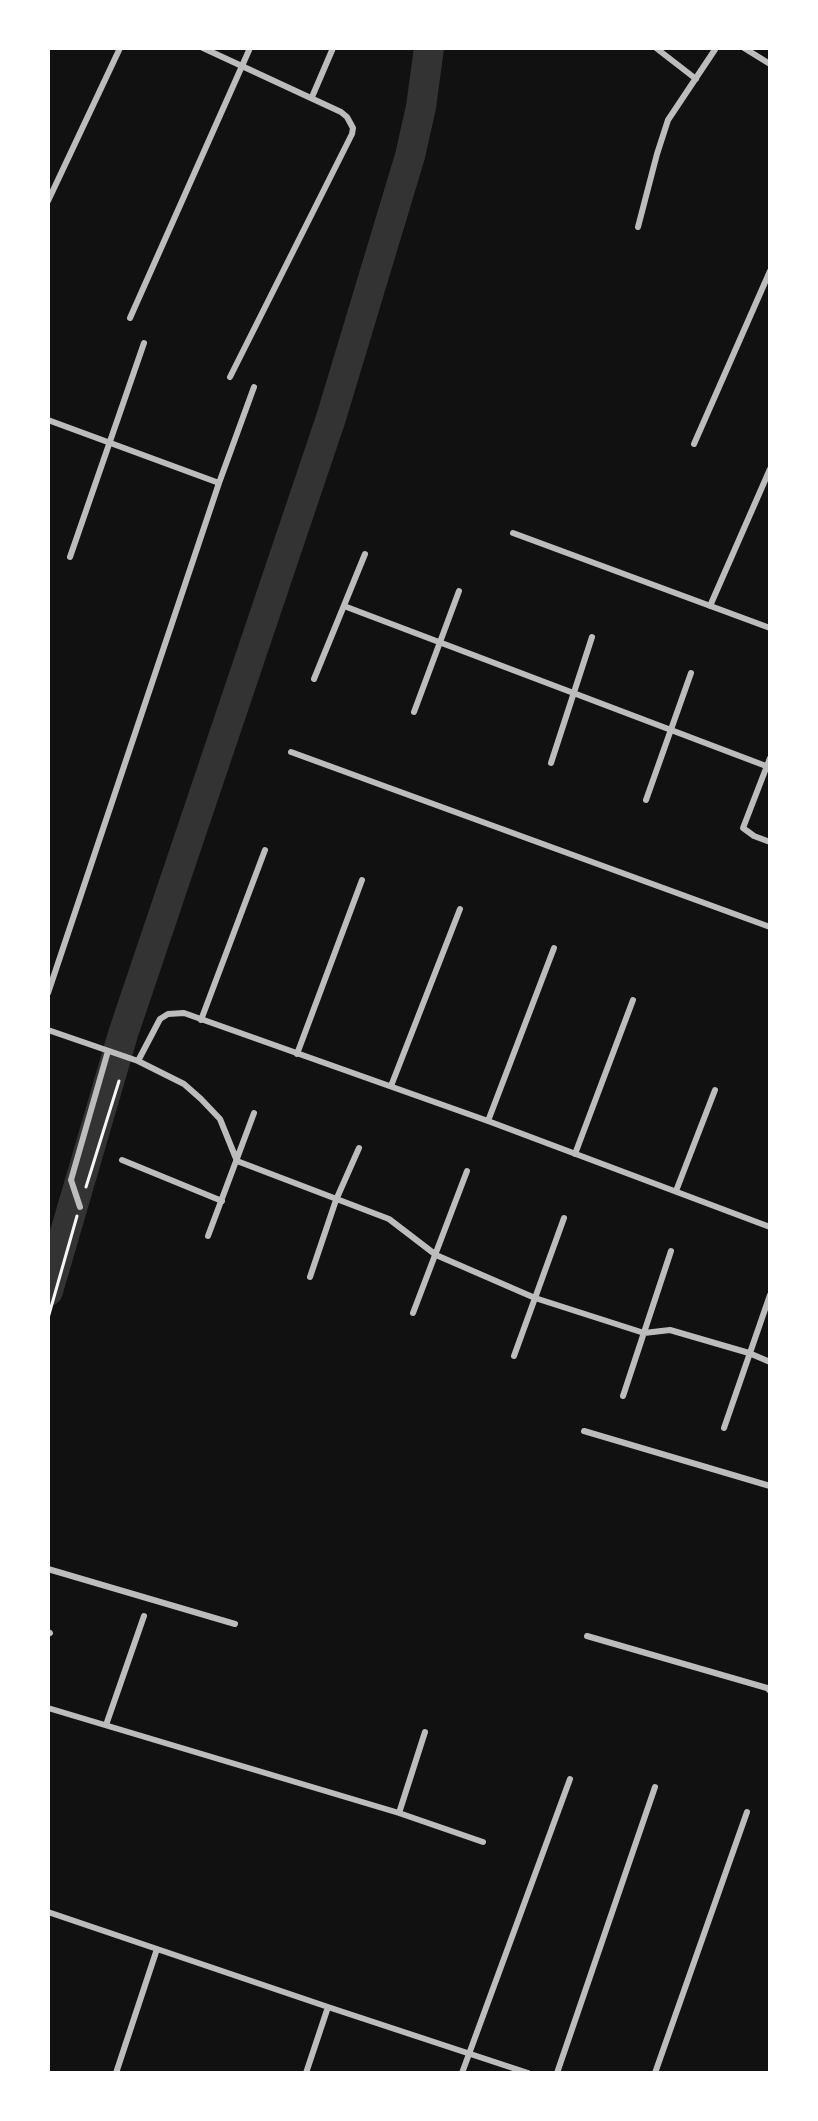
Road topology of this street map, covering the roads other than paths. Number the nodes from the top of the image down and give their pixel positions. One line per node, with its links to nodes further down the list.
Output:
1 (120, 48): 12 (street)
2 (203, 48): 9 (street)
3 (250, 48): 9 (street)
4 (333, 48): 11 (street)
5 (656, 48): 10 (street)
6 (716, 48): 10 (street)
7 (744, 48): 8 (street)
8 (770, 64)
9 (242, 65): 11 (street); 15 (street)
10 (696, 79): 13 (street)
11 (312, 98): 17 (street)
12 (48, 201)
13 (638, 227)
14 (770, 271): 21 (street)
15 (130, 318)
16 (144, 343): 20 (street)
17 (230, 377)
18 (254, 387): 23 (street)
19 (48, 420): 20 (street)
20 (110, 443): 23 (street); 26 (street)
21 (694, 444)
22 (770, 469): 29 (street)
23 (219, 483): 49 (street)
24 (513, 533): 29 (street)
25 (365, 554): 28 (street)
26 (70, 557)
27 (459, 591): 32 (street)
28 (344, 606): 32 (street); 34 (street)
29 (710, 606): 30 (street)
30 (770, 628)
31 (592, 637): 35 (street)
32 (440, 642): 35 (street); 36 (street)
33 (691, 673): 37 (street)
34 (314, 679)
35 (573, 693): 37 (street); 40 (street)
36 (414, 711)
37 (671, 729): 41 (street); 42 (street)
38 (291, 752): 47 (street)
39 (770, 758): 41 (street)
40 (551, 763)
41 (766, 766): 43 (street)
42 (646, 800)
43 (770, 842)
44 (266, 850): 51 (street)
45 (362, 880): 54 (street)
46 (460, 909): 56 (street)
47 (770, 927)
48 (554, 948): 59 (street)
49 (48, 993)
50 (633, 1000): 61 (street)
51 (201, 1020): 54 (street); 55 (street)
52 (48, 1030): 53 (street)
53 (109, 1052): 55 (street); 68 (street)
54 (297, 1053): 56 (street)
55 (138, 1061): 63 (street)
56 (391, 1086): 59 (street)
57 (715, 1090): 65 (street)
58 (255, 1113): 63 (street)
59 (488, 1120): 61 (street)
60 (359, 1148): 66 (street)
61 (575, 1154): 65 (street)
62 (122, 1160): 67 (street)
63 (237, 1161): 66 (street); 67 (street)
64 (467, 1171): 73 (street)
65 (676, 1191): 70 (street)
66 (336, 1200): 73 (street); 74 (street)
67 (222, 1201): 71 (street)
68 (80, 1206)
69 (564, 1218): 76 (street)
70 (770, 1227)
71 (208, 1236)
72 (671, 1251): 78 (street)
73 (436, 1255): 76 (street); 77 (street)
74 (310, 1277)
75 (770, 1296): 79 (street)
76 (535, 1298): 78 (street); 80 (street)
77 (413, 1312)
78 (644, 1333): 79 (street); 82 (street)
79 (749, 1353): 81 (street); 83 (street)
80 (514, 1356)
81 (770, 1362)
82 (623, 1396)
83 (724, 1428)
84 (584, 1431): 85 (street)
85 (770, 1486)
86 (48, 1569): 88 (street)
87 (144, 1616): 92 (street)
88 (235, 1624)
89 (587, 1636): 90 (street)
90 (770, 1691)
91 (48, 1708): 92 (street)
92 (106, 1725): 97 (street)
93 (425, 1732): 97 (street)
94 (570, 1779): 102 (street)
95 (655, 1787): 107 (street)
96 (747, 1812): 108 (street)
97 (399, 1813): 98 (street)
98 (483, 1842)
99 (48, 1912): 100 (street)
100 (158, 1950): 101 (street); 103 (street)
101 (328, 2007): 102 (street); 104 (street)
102 (469, 2054): 105 (street); 106 (street)
103 (116, 2073)
104 (306, 2073)
105 (462, 2073)
106 (528, 2073)
107 (558, 2073)
108 (655, 2073)

